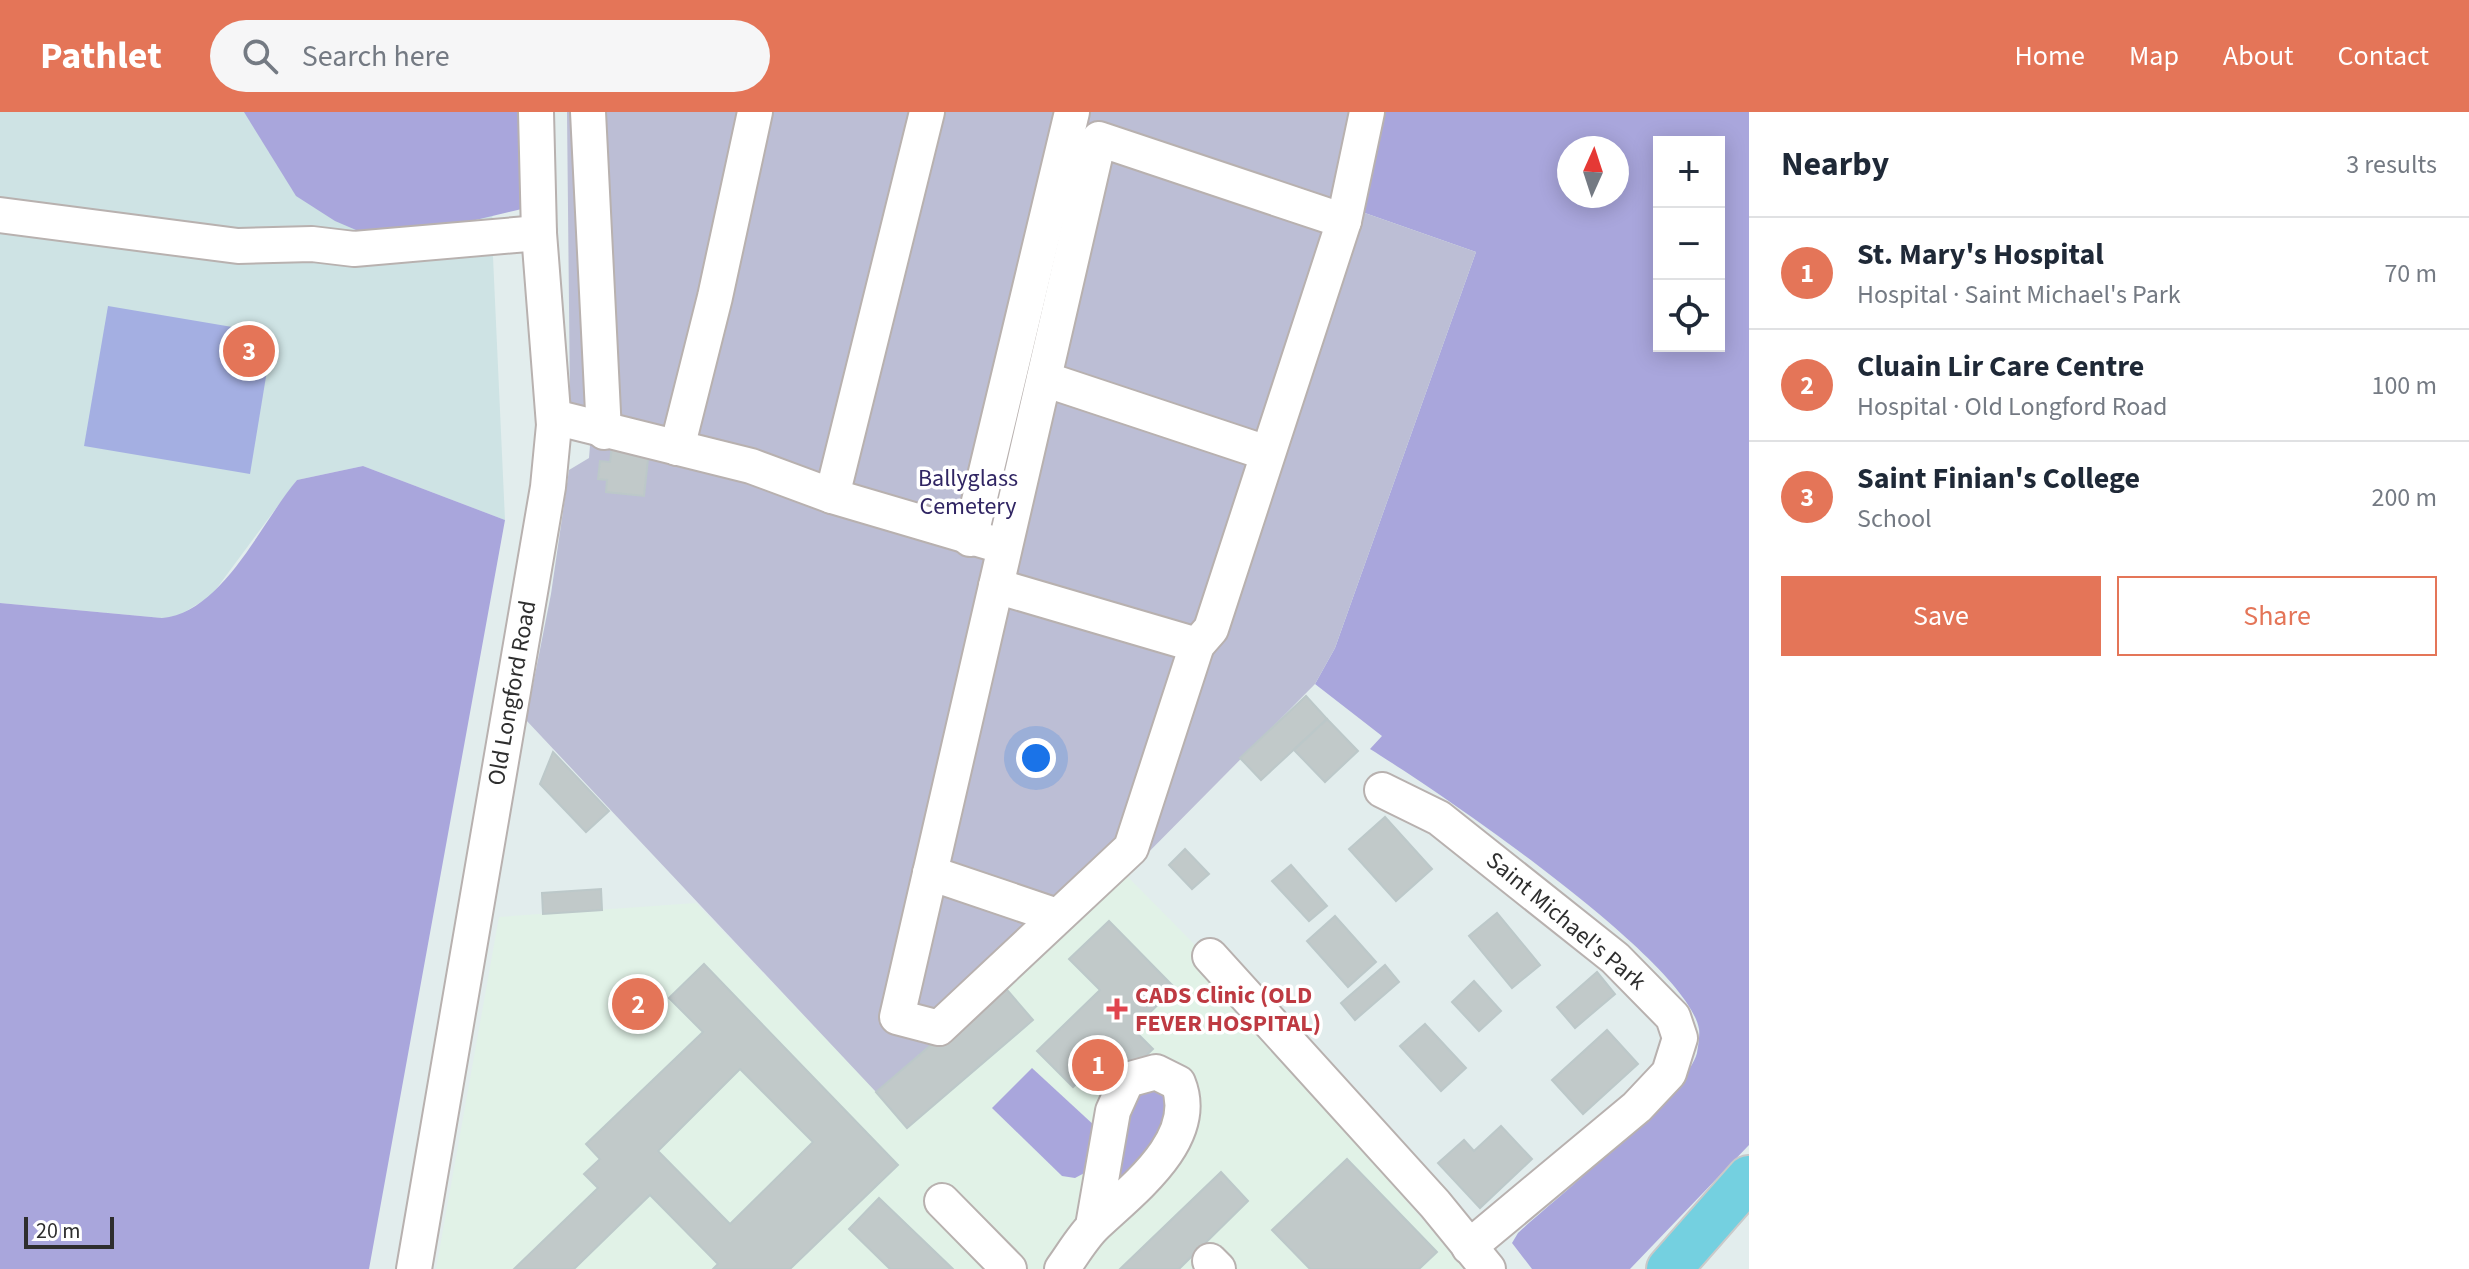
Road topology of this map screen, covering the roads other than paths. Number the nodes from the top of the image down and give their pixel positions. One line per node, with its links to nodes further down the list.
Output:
1 (536, 112): 9 (street, Old Longford Road)
2 (588, 112): 12 (street)
3 (755, 112): 13 (street)
4 (927, 112): 15 (street)
5 (1072, 112): 16 (street)
6 (1367, 112): 8 (street)
7 (0, 215): 9 (street)
8 (1344, 221): 10 (street); 14 (street)
9 (539, 233): 11 (street, Old Longford Road)
10 (1044, 379): 14 (street); 17 (street)
11 (554, 417): 12 (street); 28 (street, Old Longford Road)
12 (604, 432): 13 (street)
13 (677, 448): 15 (street)
14 (1267, 453): 19 (street)
15 (832, 496): 16 (street)
16 (970, 539): 17 (street)
17 (1005, 547): 18 (street)
18 (996, 586): 19 (street); 21 (street)
19 (1197, 645): 22 (street)
20 (1382, 790): 27 (street, Saint Michael's Park)
21 (930, 873): 22 (street); 22 (street)
22 (1057, 916)
23 (1210, 956): 27 (street, Saint Michael's Park)
24 (1749, 1178): 31 (main road)
25 (942, 1201): 29 (street)
26 (1093, 1226): 30 (street)
27 (1479, 1258)
28 (414, 1269)
29 (1009, 1269)
30 (1062, 1269)
31 (1669, 1269)

